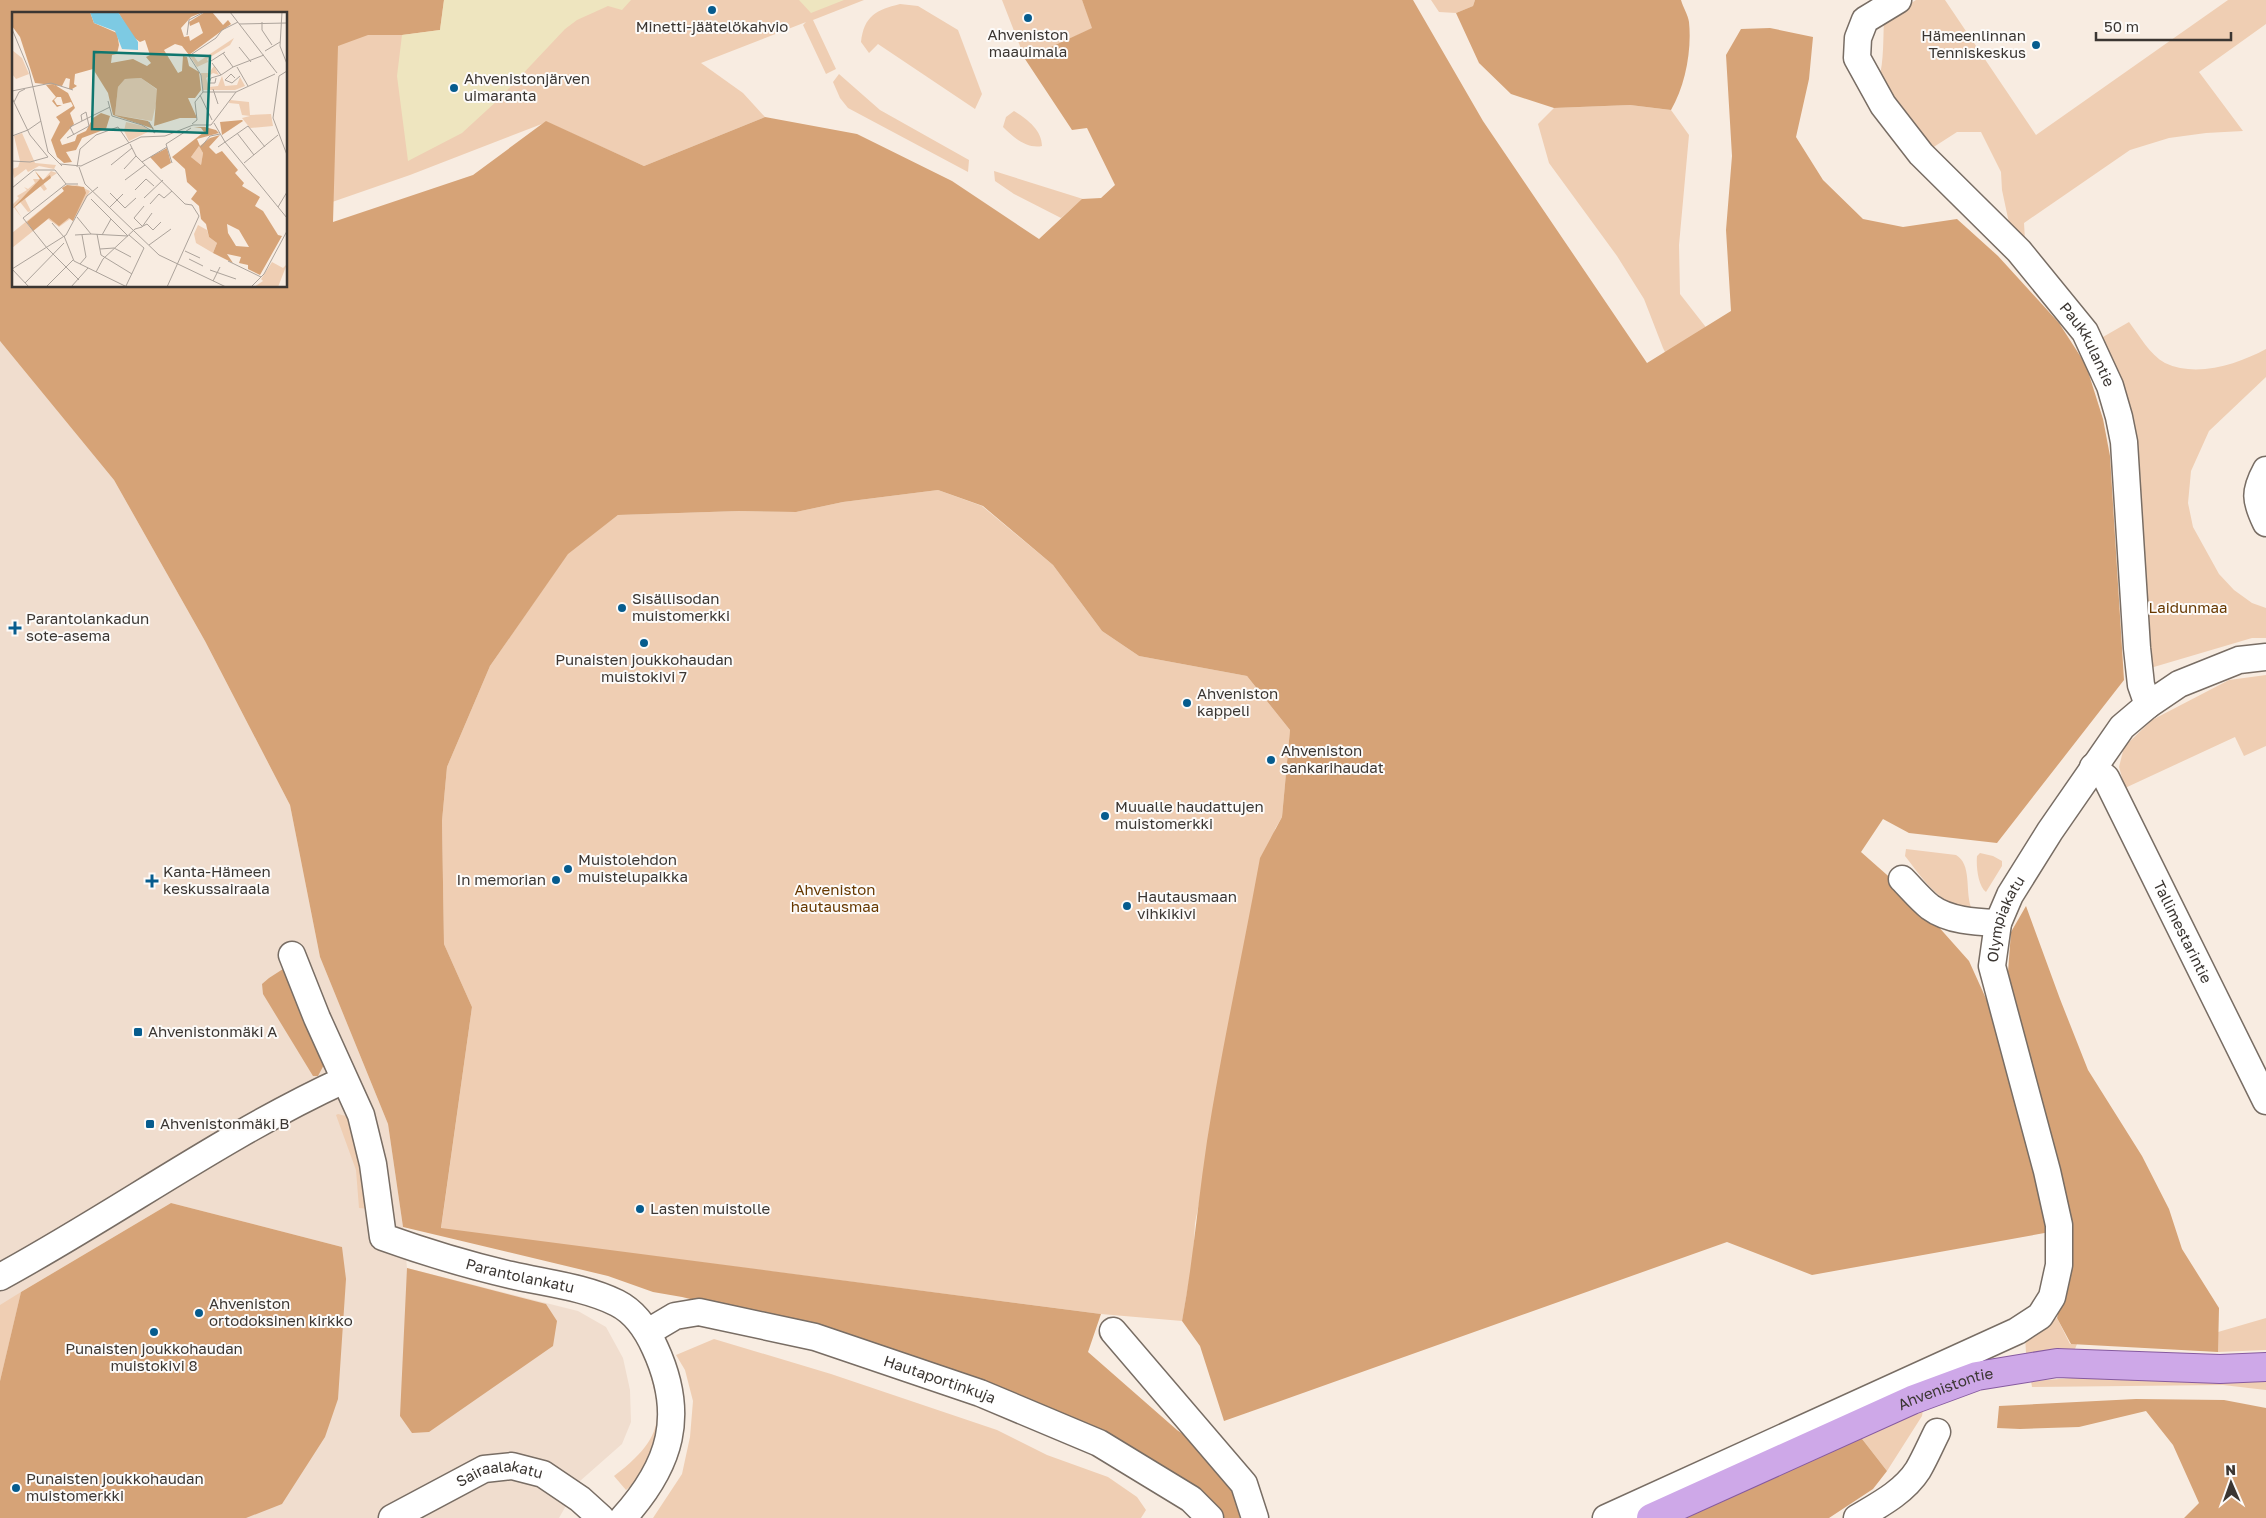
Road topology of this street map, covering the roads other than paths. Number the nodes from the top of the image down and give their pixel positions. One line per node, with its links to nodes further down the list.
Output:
1 (1898, 0): 5 (street, Paukkulantie)
2 (2266, 470): 3 (street)
3 (2266, 523)
4 (2266, 658): 5 (street, Olympiakatu)
5 (2148, 704): 6 (street, Olympiakatu)
6 (2093, 768): 8 (street, Olympiakatu); 11 (street, Tallimestarintie)
7 (1902, 879): 8 (street)
8 (1998, 923): 22 (street, Olympiakatu)
9 (292, 955): 10 (street)
10 (344, 1080): 12 (street); 14 (street, Parantolankatu)
11 (2266, 1100)
12 (0, 1277)
13 (1113, 1331): 21 (street)
14 (648, 1332): 19 (street); 20 (street, Hautaportinkuja)
15 (2266, 1367): 23 (main road, Ahvenistontie)
16 (1937, 1432): 24 (street)
17 (392, 1518): 18 (street, Sairaalakatu)
18 (601, 1518)
19 (624, 1518)
20 (1210, 1518)
21 (1255, 1518)
22 (1606, 1518)
23 (1651, 1518)
24 (1857, 1518)

